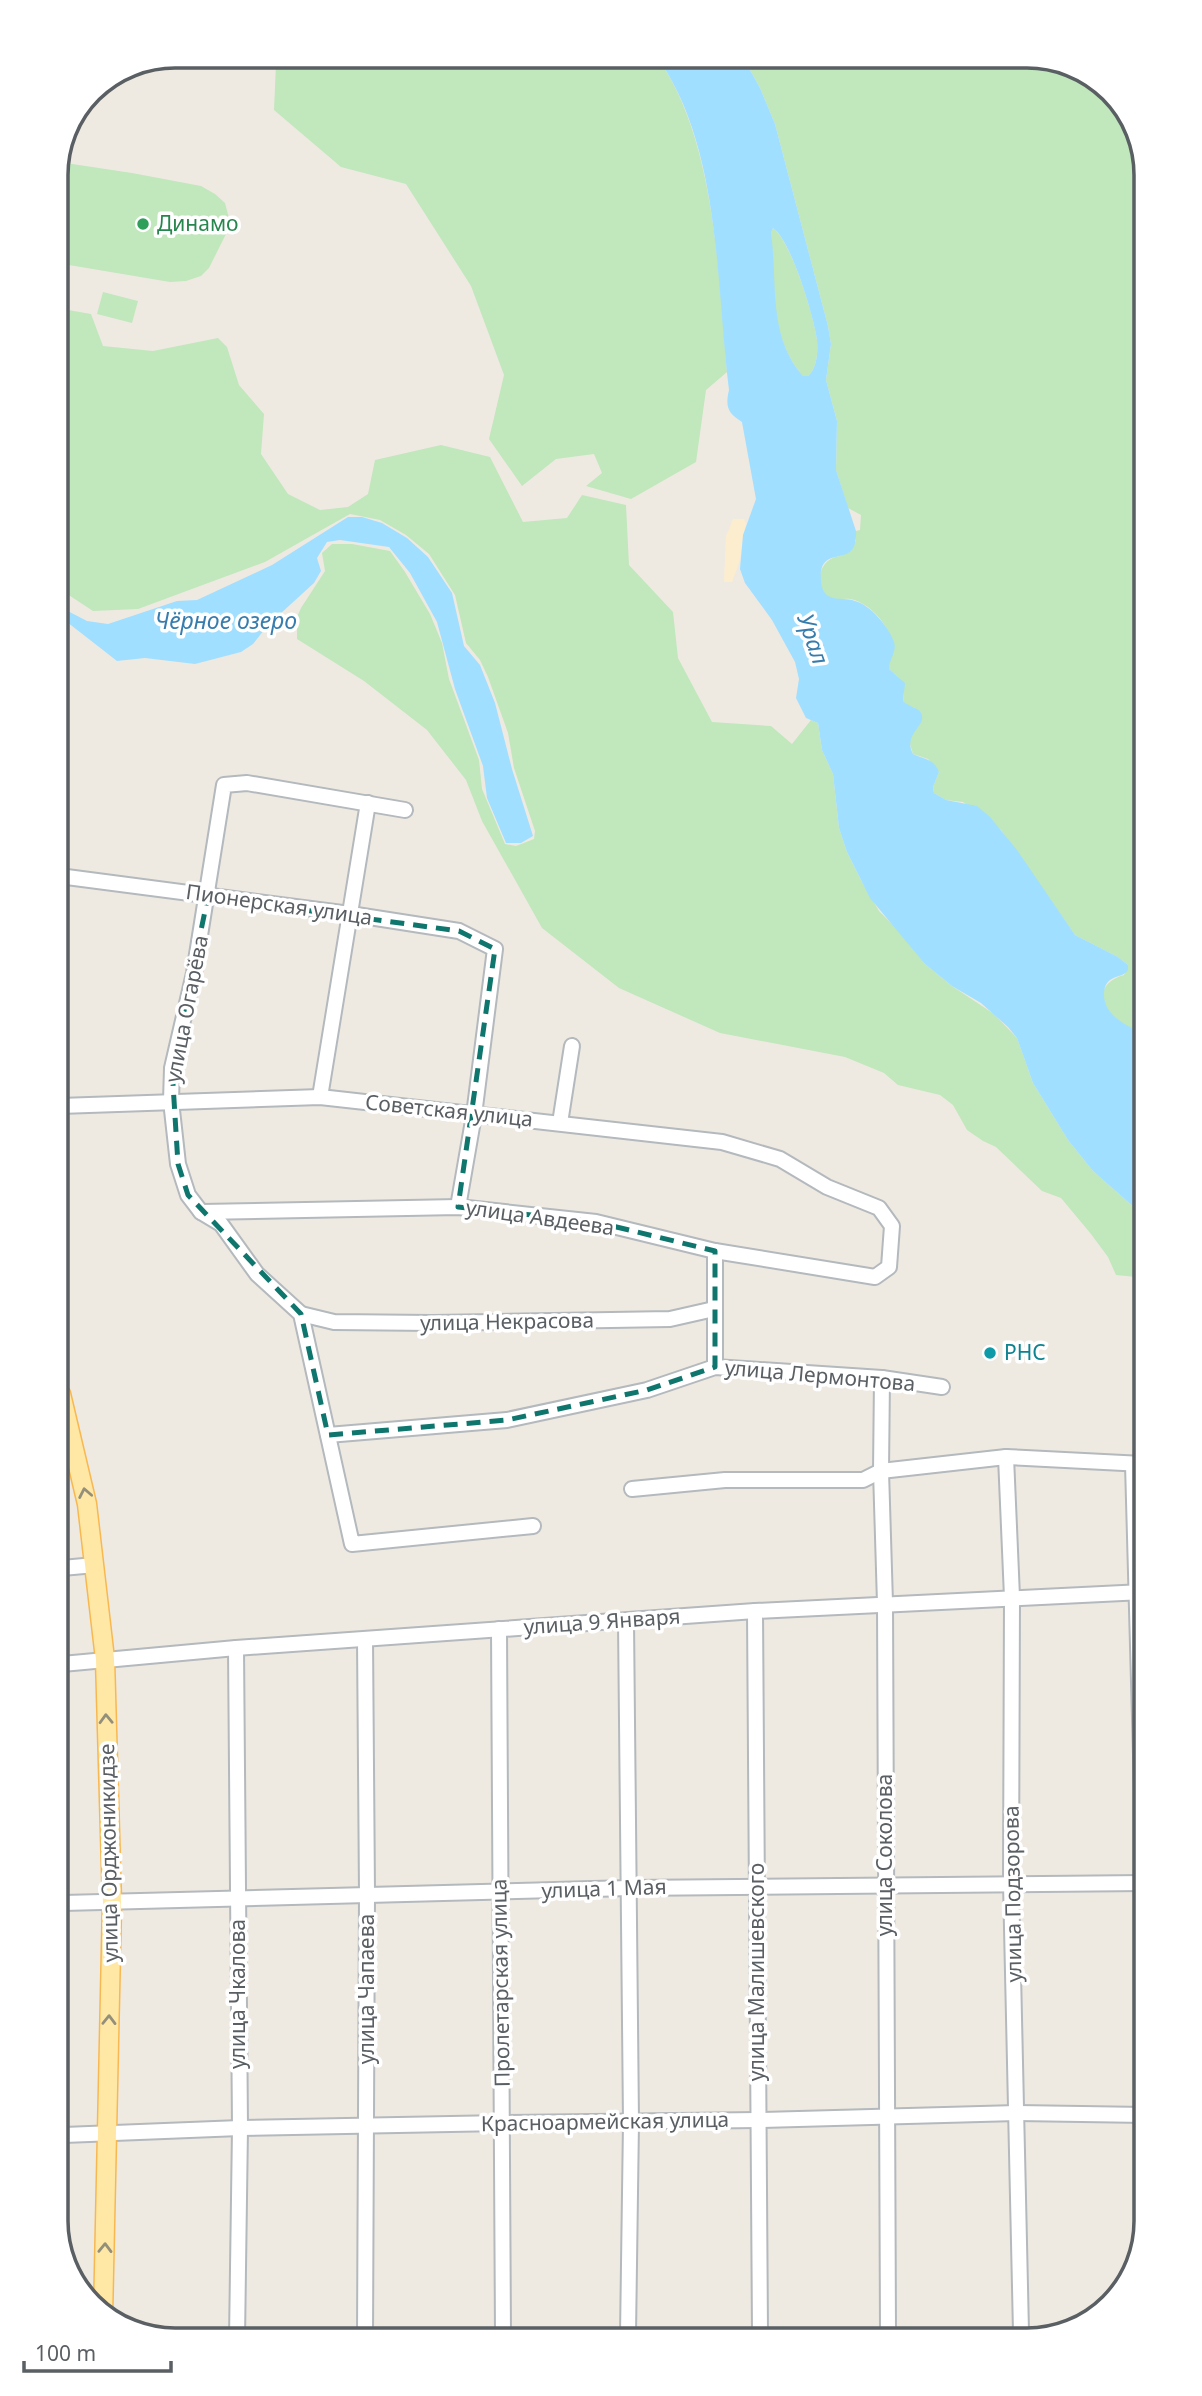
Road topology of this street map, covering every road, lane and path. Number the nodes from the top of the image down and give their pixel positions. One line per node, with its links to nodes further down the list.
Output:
1 (368, 803): 2 (street); 4 (street, улица Огарёва); 5 (street)
2 (405, 810)
3 (68, 877): 4 (street, Пионерская улица)
4 (208, 897): 5 (street, Пионерская улица); 8 (street, улица Огарёва)
5 (350, 914): 7 (street); 10 (street, Пионерская улица)
6 (572, 1046): 11 (street)
7 (320, 1097): 8 (street, Советская улица); 10 (street, Советская улица)
8 (171, 1101): 9 (street, Советская улица); 13 (street, улица Огарёва)
9 (68, 1106)
10 (474, 1115): 11 (street, Советская улица); 12 (street)
11 (560, 1123): 15 (street, Советская улица)
12 (458, 1207): 13 (street, улица Авдеева); 14 (street, улица Авдеева)
13 (201, 1212): 17 (street, улица Огарёва)
14 (715, 1251): 15 (street, улица Авдеева); 16 (street)
15 (875, 1277)
16 (714, 1309): 17 (street, улица Некрасова); 18 (street)
17 (301, 1314): 21 (street)
18 (715, 1367): 19 (street, улица Лермонтова); 21 (street, улица Лермонтова)
19 (882, 1378): 20 (street, улица Лермонтова); 25 (street, улица Соколова)
20 (942, 1387)
21 (328, 1435): 27 (street)
22 (68, 1442): 28 (main road, улица Орджоникидзе, one-way to 22)
23 (1006, 1457): 24 (street); 25 (street); 31 (street, улица Подзорова)
24 (1134, 1464)
25 (881, 1471): 26 (street); 32 (street, улица Соколова)
26 (632, 1489)
27 (533, 1526)
28 (95, 1565): 29 (street); 38 (main road, улица Орджоникидзе)
29 (68, 1567)
30 (1134, 1592): 31 (street, улица 9 Января)
31 (1012, 1597): 32 (street, улица 9 Января); 40 (street, улица Подзорова)
32 (885, 1603): 33 (street, улица 9 Января); 42 (street, улица Соколова)
33 (755, 1611): 34 (street, улица 9 Января); 43 (street, улица Малишевского)
34 (626, 1621): 35 (street, улица 9 Января); 44 (street)
35 (499, 1629): 36 (street, улица 9 Января); 45 (street, Пролетарская улица)
36 (365, 1639): 37 (street, улица 9 Января); 46 (street, улица Чапаева)
37 (236, 1648): 38 (street, улица 9 Января); 47 (street, улица Чкалова)
38 (105, 1659): 39 (street, улица 9 Января); 49 (main road, улица Орджоникидзе, one-way to 38)
39 (68, 1663)
40 (1011, 1883): 41 (street, улица 1 Мая); 42 (street, улица 1 Мая); 50 (street, улица Подзорова)
41 (1134, 1883)
42 (885, 1886): 43 (street, улица 1 Мая); 52 (street, улица Соколова)
43 (758, 1887): 44 (street, улица 1 Мая); 53 (street, улица Малишевского)
44 (630, 1888): 45 (street, улица 1 Мая); 54 (street)
45 (500, 1892): 46 (street, улица 1 Мая); 55 (street, Пролетарская улица)
46 (367, 1895): 47 (street, улица 1 Мая); 56 (street, улица Чапаева)
47 (238, 1900): 49 (street, улица 1 Мая); 57 (street, улица Чкалова)
48 (68, 1903): 49 (street, улица 1 Мая)
49 (112, 1903): 58 (main road, улица Орджоникидзе, one-way to 49)
50 (1017, 2113): 51 (street, Красноармейская улица); 52 (street, Красноармейская улица); 67 (street, улица Подзорова)
51 (1134, 2115)
52 (887, 2116): 53 (street, Красноармейская улица); 66 (street, улица Соколова)
53 (758, 2120): 54 (street, Красноармейская улица); 65 (street, улица Малишевского)
54 (631, 2122): 55 (street, Красноармейская улица); 64 (street)
55 (503, 2123): 56 (street, Красноармейская улица); 63 (street, Пролетарская улица)
56 (367, 2127): 57 (street, Красноармейская улица); 62 (street, улица Чапаева)
57 (240, 2128): 58 (street, Красноармейская улица); 61 (street, улица Чкалова)
58 (107, 2134): 59 (street, Красноармейская улица); 60 (main road, улица Орджоникидзе, one-way to 58)
59 (68, 2135)
60 (103, 2301)
61 (237, 2328)
62 (365, 2328)
63 (503, 2328)
64 (628, 2328)
65 (760, 2328)
66 (888, 2328)
67 (1021, 2328)

